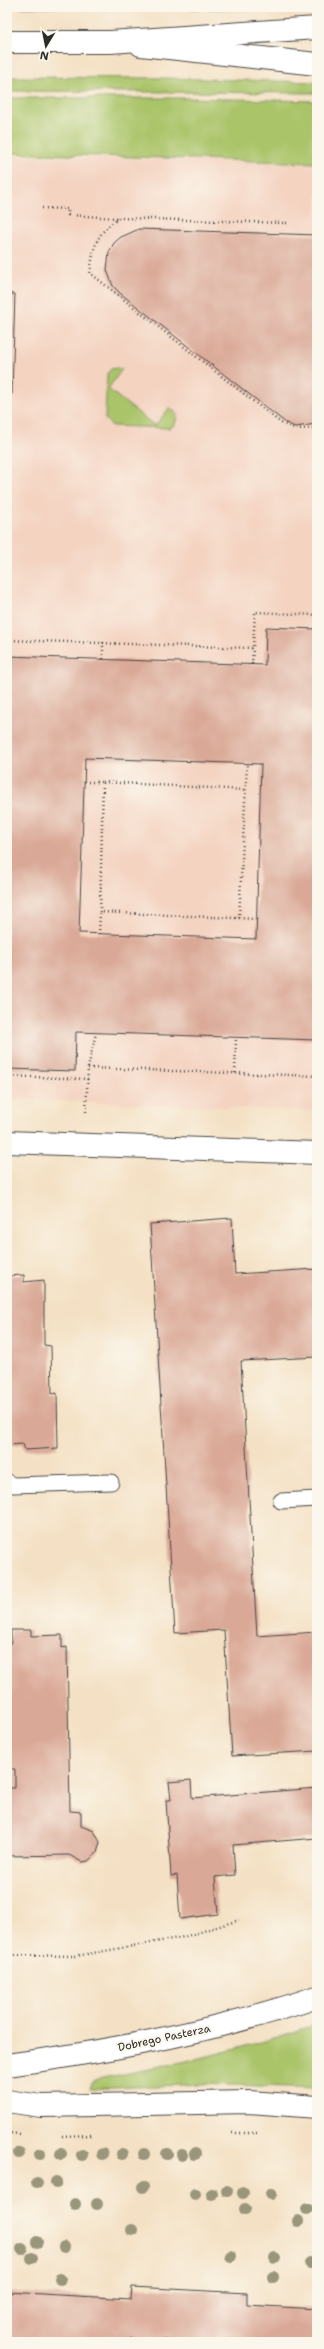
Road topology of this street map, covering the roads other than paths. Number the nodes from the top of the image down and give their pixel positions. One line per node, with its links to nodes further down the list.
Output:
1 (317, 28): 3 (street)
2 (7, 42): 3 (street)
3 (110, 42): 4 (street)
4 (317, 64)
5 (7, 1142): 6 (street)
6 (317, 1153)
7 (7, 1482): 8 (lane)
8 (111, 1482)
9 (317, 1499): 10 (lane)
10 (281, 1501)
11 (317, 1997): 12 (street, Dobrego Pasterza)
12 (7, 2065)
13 (7, 2102): 14 (street)
14 (317, 2107)

